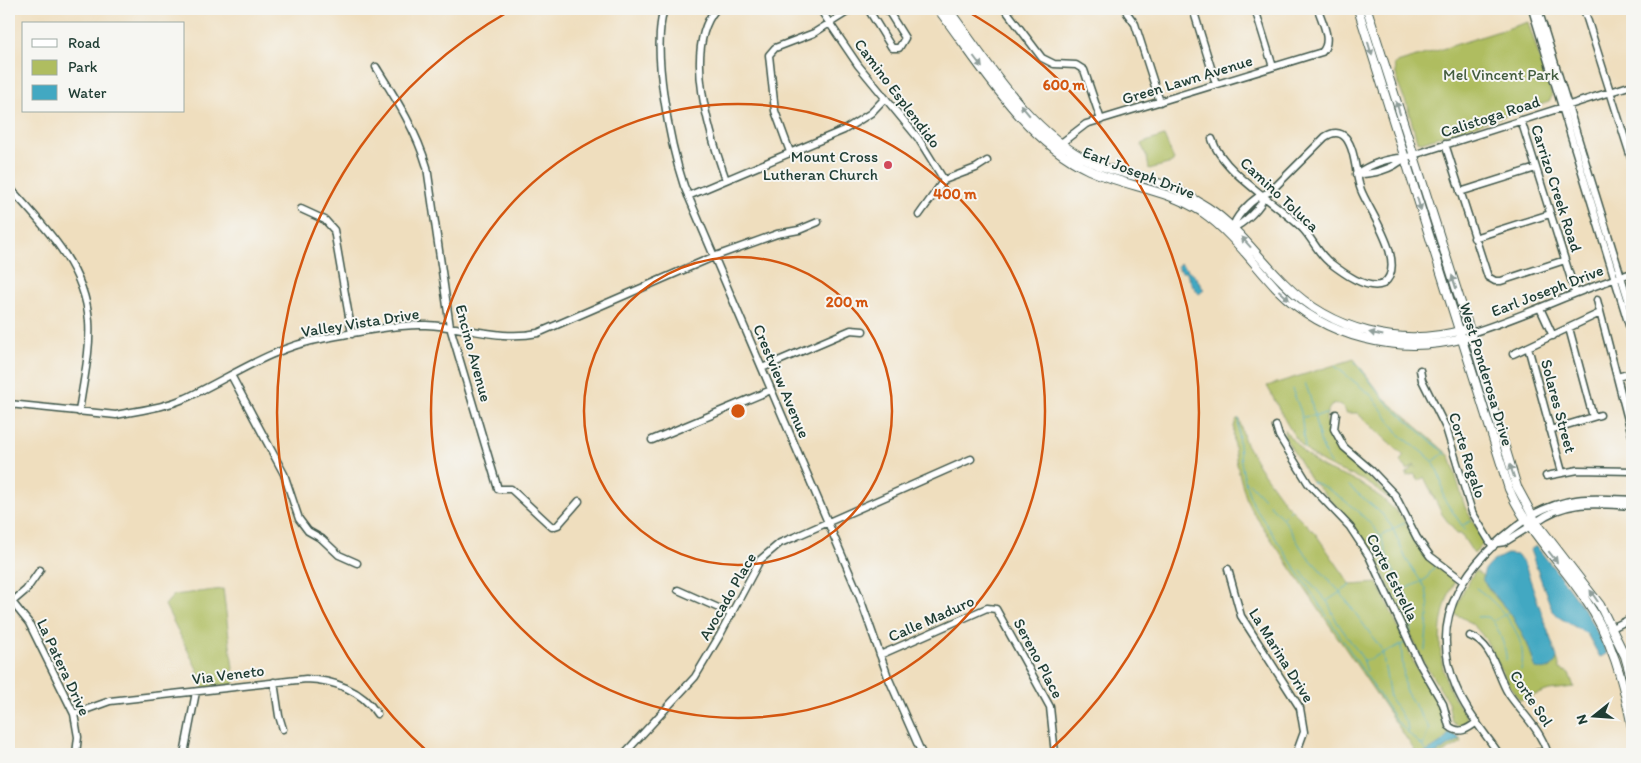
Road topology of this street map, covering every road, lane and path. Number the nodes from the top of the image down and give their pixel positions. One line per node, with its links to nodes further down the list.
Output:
1 (664, 9): 44 (street, Crestview Avenue)
2 (716, 9): 40 (street)
3 (820, 9): 19 (street, Camino Esplendido)
4 (852, 9): 19 (street)
5 (868, 9): 6 (street)
6 (887, 9)
7 (938, 9): 32 (main road, Earl Joseph Drive, one-way to 32)
8 (948, 9): 32 (main road, Earl Joseph Drive, one-way to 8)
9 (1005, 9): 28 (street)
10 (1193, 9): 22 (street)
11 (1255, 9): 21 (street)
12 (1318, 9): 21 (street, Green Lawn Avenue)
13 (1358, 9): 35 (main road, West Ponderosa Drive, one-way to 35)
14 (1367, 9): 34 (main road, West Ponderosa Drive, one-way to 14)
15 (1532, 9): 27 (street)
16 (1538, 9): 27 (street)
17 (1584, 9): 24 (street)
18 (1126, 13): 26 (street)
19 (830, 23): 25 (street, Camino Esplendido); 33 (street)
20 (376, 67): 61 (street, Encino Avenue)
21 (1273, 67): 22 (street, Green Lawn Avenue)
22 (1216, 84): 26 (street, Green Lawn Avenue)
23 (1632, 85): 24 (street, Calistoga Road)
24 (1610, 92): 27 (street, Calistoga Road); 37 (street)
25 (885, 98): 33 (street); 41 (street, Camino Esplendido)
26 (1160, 102): 28 (street, Green Lawn Avenue)
27 (1565, 106): 29 (street, Calistoga Road); 55 (street)
28 (1101, 120): 32 (street, Green Lawn Avenue)
29 (1521, 120): 31 (street, Calistoga Road); 38 (street, Carrizo Creek Road)
30 (1212, 139): 45 (street, Camino Toluca)
31 (1445, 144): 34 (street, Calistoga Road); 43 (street)
32 (1058, 147): 50 (main road, Earl Joseph Drive)
33 (790, 152): 40 (street)
34 (1413, 155): 35 (street, Calistoga Road); 64 (main road, West Ponderosa Drive, one-way to 34)
35 (1404, 158): 39 (street, Calistoga Road); 66 (main road, West Ponderosa Drive, one-way to 66)
36 (987, 161): 41 (street)
37 (1632, 161)
38 (1536, 168): 43 (street); 47 (street, Carrizo Creek Road)
39 (1356, 174): 45 (street); 45 (street, Camino Toluca)
40 (726, 180): 44 (street)
41 (944, 180): 48 (street)
42 (9, 186): 78 (street)
43 (1460, 192): 51 (street)
44 (688, 196): 52 (street, Crestview Avenue)
45 (1264, 196): 50 (street)
46 (301, 209): 65 (street)
47 (1550, 214): 51 (street); 53 (street, Carrizo Creek Road)
48 (919, 215)
49 (818, 222): 52 (street, Valley Vista Drive)
50 (1230, 231): 66 (main road, Earl Joseph Drive)
51 (1474, 238): 53 (street)
52 (713, 257): 61 (street, Valley Vista Drive); 71 (street, Crestview Avenue)
53 (1565, 260): 56 (street, Carrizo Creek Road)
54 (1632, 273): 55 (street, Earl Joseph Drive)
55 (1619, 277): 56 (street, Earl Joseph Drive); 59 (street); 67 (street)
56 (1575, 292): 58 (street, Earl Joseph Drive)
57 (1597, 300): 60 (street)
58 (1540, 308): 64 (street, Earl Joseph Drive); 68 (street)
59 (1632, 312)
60 (1600, 313): 62 (street); 75 (street)
61 (450, 327): 65 (street, Valley Vista Drive); 89 (street, Encino Avenue)
62 (1569, 328): 68 (street); 81 (street)
63 (863, 331): 71 (street)
64 (1471, 332): 66 (main road, Earl Joseph Drive); 91 (main road, West Ponderosa Drive, one-way to 64)
65 (352, 334): 74 (street, Valley Vista Drive)
66 (1460, 335): 91 (main road, West Ponderosa Drive)
67 (1632, 335)
68 (1553, 336): 69 (street)
69 (1528, 347): 70 (street); 81 (street, Solares Street)
70 (1513, 354)
71 (762, 368): 76 (street, Crestview Avenue)
72 (1420, 370): 93 (street, Corte Regalo)
73 (1632, 373): 75 (street)
74 (230, 375): 78 (street, Valley Vista Drive); 94 (street)
75 (1617, 377): 82 (street)
76 (771, 390): 83 (street); 92 (street, Crestview Avenue)
77 (9, 404): 78 (street, Valley Vista Drive)
78 (78, 412)
79 (1336, 414): 97 (street)
80 (1276, 426): 112 (street, Corte Estrella)
81 (1550, 430): 86 (street, Solares Street)
82 (1632, 435)
83 (652, 440)
84 (971, 459): 92 (street, Avocado Place)
85 (1632, 471): 86 (street)
86 (1562, 472): 87 (street)
87 (1546, 476)
88 (1632, 500): 91 (street)
89 (579, 501)
90 (1632, 506): 91 (street)
91 (1531, 521): 93 (street); 103 (main road, West Ponderosa Drive, one-way to 91); 104 (main road, West Ponderosa Drive, one-way to 104)
92 (828, 522): 101 (street, Avocado Place); 106 (street, Crestview Avenue)
93 (1495, 545): 97 (street)
94 (357, 563)
95 (1228, 569): 121 (street, La Marina Drive)
96 (40, 570): 99 (street)
97 (1463, 581): 112 (street)
98 (678, 590): 101 (street)
99 (10, 600): 110 (street, La Patera Drive)
100 (993, 609): 106 (street, Calle Maduro); 120 (street, Sereno Place)
101 (732, 614): 118 (street, Avocado Place)
102 (1632, 618): 103 (street)
103 (1612, 628): 104 (main road); 107 (main road, West Ponderosa Drive)
104 (1604, 632): 113 (main road, West Ponderosa Drive)
105 (1470, 636): 115 (street, Corte Sol)
106 (880, 656): 119 (street, Crestview Avenue)
107 (1632, 681)
108 (274, 682): 109 (street, Via Veneto); 111 (street, Via Veneto); 114 (street)
109 (196, 692): 110 (street, Via Veneto); 117 (street)
110 (74, 714): 116 (street, La Patera Drive)
111 (377, 714)
112 (1477, 722): 122 (street)
113 (1632, 726)
114 (283, 729)
115 (1547, 752): 123 (street)
116 (76, 754)
117 (184, 754)
118 (624, 754)
119 (922, 754)
120 (1055, 754)
121 (1296, 754)
122 (1499, 754)
123 (1533, 754)

